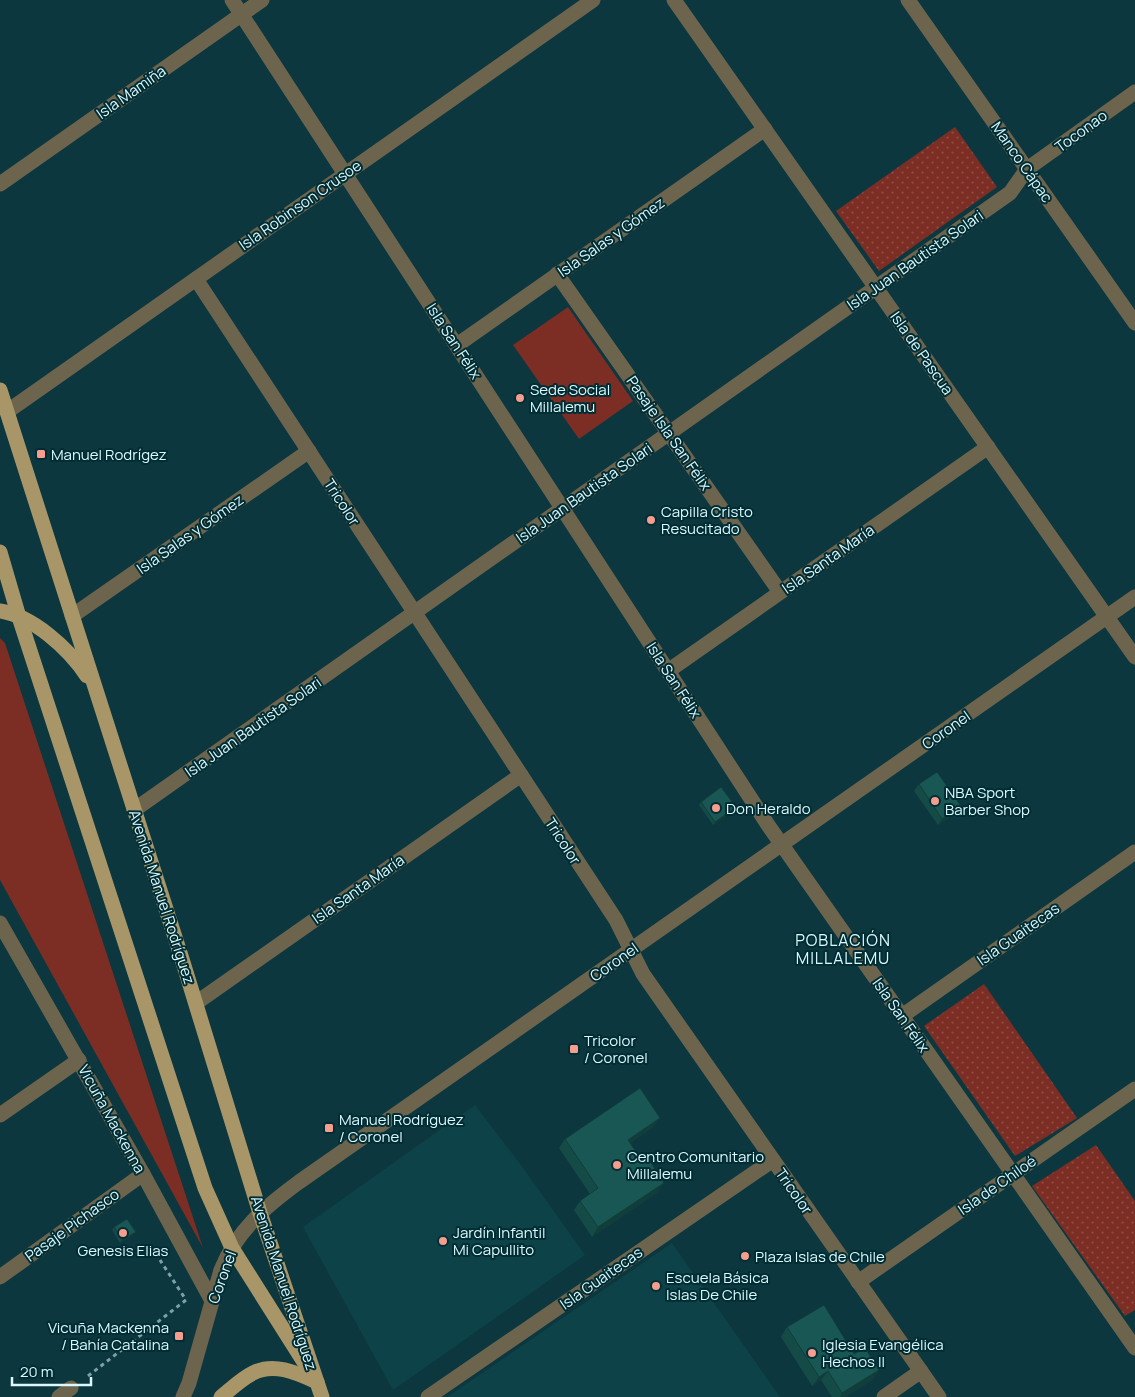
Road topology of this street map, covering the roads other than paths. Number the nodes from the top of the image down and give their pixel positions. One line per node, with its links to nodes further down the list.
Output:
1 (232, 0): 6 (street, Isla San Félix)
2 (262, 0): 6 (street, Isla Mamiña)
3 (593, 0): 10 (street, Isla Robinson Crusoe)
4 (674, 0): 8 (street, Isla de Pascua)
5 (908, 0): 9 (street, Manco Cápac)
6 (242, 14): 10 (street, Isla San Félix); 11 (street, Isla Mamiña)
7 (1135, 92): 9 (street, Toconao)
8 (765, 129): 12 (street, Isla Salas y Gómez); 14 (street, Isla de Pascua)
9 (1027, 169): 14 (street, Isla Juan Bautista Solari); 15 (street, Manco Cápac)
10 (345, 174): 13 (street, Isla Robinson Crusoe); 16 (street, Isla San Félix)
11 (0, 184)
12 (558, 274): 16 (street, Isla Salas y Gómez); 19 (street, Pasaje Isla San Félix)
13 (196, 278): 18 (street, Isla Robinson Crusoe); 21 (street, Tricolor)
14 (876, 288): 19 (street, Isla Juan Bautista Solari); 20 (street, Isla de Pascua)
15 (1135, 323)
16 (456, 345): 22 (street, Isla San Félix)
17 (0, 390): 18 (main road, Avenida Manuel Rodríguez)
18 (8, 411): 28 (main road, Avenida Manuel Rodríguez)
19 (669, 434): 22 (street, Isla Juan Bautista Solari); 24 (street, Pasaje Isla San Félix)
20 (988, 447): 24 (street, Isla Santa María); 30 (street, Isla de Pascua)
21 (309, 451): 27 (street, Tricolor); 28 (street, Isla Salas y Gómez)
22 (563, 508): 27 (street, Isla Juan Bautista Solari); 32 (street, Isla San Félix)
23 (0, 552): 29 (main road, Avenida Manuel Rodríguez)
24 (780, 592): 32 (street, Isla Santa María)
25 (1135, 597): 30 (street, Coronel)
26 (0, 611): 29 (main road)
27 (414, 614): 34 (street, Tricolor); 35 (street, Isla Juan Bautista Solari)
28 (72, 616): 33 (main road, Avenida Manuel Rodríguez)
29 (19, 617): 33 (main road); 51 (main road, Avenida Manuel Rodríguez)
30 (1107, 617): 31 (street, Isla de Pascua); 36 (street, Coronel)
31 (1135, 657)
32 (668, 671): 36 (street, Isla San Félix)
33 (95, 687): 35 (main road, Avenida Manuel Rodríguez)
34 (521, 775): 41 (street, Tricolor); 42 (street, Isla Santa María)
35 (134, 810): 42 (main road, Avenida Manuel Rodríguez)
36 (782, 845): 41 (street, Coronel); 43 (street, Isla San Félix)
37 (1135, 852): 43 (street, Isla Guaitecas)
38 (0, 917): 40 (street, Vicuña Mackenna)
39 (0, 923): 40 (street, Vicuña Mackenna)
40 (5, 941): 44 (street, Vicuña Mackenna)
41 (631, 950): 47 (street, Tricolor); 50 (street, Coronel)
42 (196, 1003): 50 (main road, Avenida Manuel Rodríguez)
43 (902, 1016): 49 (street, Isla San Félix)
44 (79, 1060): 46 (street); 48 (street, Vicuña Mackenna)
45 (1135, 1089): 49 (street, Isla de Chiloé)
46 (0, 1115)
47 (773, 1160): 53 (street, Tricolor); 63 (street, Isla Guaitecas)
48 (143, 1174): 52 (street, Pasaje Pichasco); 54 (street, Vicuña Mackenna)
49 (1013, 1174): 53 (street, Isla de Chiloé); 55 (street, Isla San Félix)
50 (260, 1213): 51 (street, Coronel); 58 (main road, Avenida Manuel Rodríguez)
51 (232, 1248): 54 (street, Coronel); 58 (main road, Avenida Manuel Rodríguez)
52 (0, 1277)
53 (858, 1282): 57 (street, Tricolor)
54 (212, 1301): 60 (street, Coronel)
55 (1130, 1330): 56 (street, Isla San Félix)
56 (1135, 1348)
57 (921, 1371): 64 (street); 65 (street, Tricolor)
58 (317, 1382): 59 (main road); 62 (main road)
59 (235, 1391): 61 (main road)
60 (182, 1397)
61 (221, 1397)
62 (322, 1397)
63 (428, 1397)
64 (884, 1397)
65 (939, 1397)

